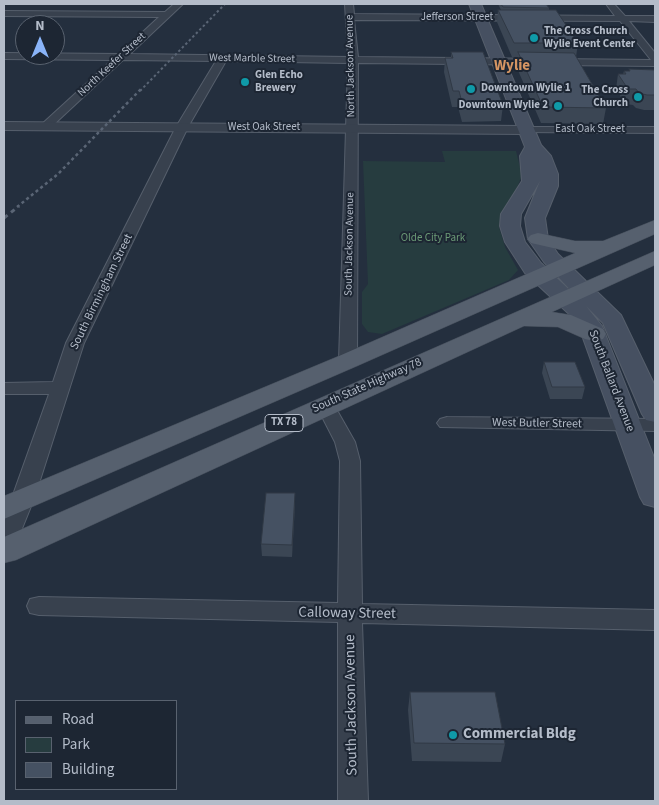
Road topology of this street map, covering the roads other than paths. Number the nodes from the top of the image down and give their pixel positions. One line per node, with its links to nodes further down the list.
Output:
1 (17, 4): 6 (street)
2 (178, 4): 7 (street, North Keefer Street)
3 (349, 4): 8 (street, North Jackson Avenue)
4 (475, 4): 9 (main road)
5 (610, 4): 10 (street)
6 (5, 14): 7 (street)
7 (167, 15): 13 (street, North Keefer Street)
8 (350, 17): 9 (street, Jefferson Street); 16 (street, North Jackson Avenue)
9 (481, 18): 10 (street, Jefferson Street); 17 (main road)
10 (623, 19): 11 (street, Jefferson Street); 15 (street)
11 (655, 19)
12 (4, 56): 13 (street, West Marble Street)
13 (120, 57): 14 (street, West Marble Street); 20 (street, North Keefer Street)
14 (222, 59): 16 (street, West Marble Street); 21 (street, South Birmingham Street)
15 (655, 59)
16 (353, 60): 17 (street, West Marble Street); 22 (street, North Jackson Avenue)
17 (500, 62): 18 (street, West Marble Street); 23 (main road)
18 (655, 63)
19 (4, 126): 20 (street, West Oak Street)
20 (46, 126): 21 (street, West Oak Street)
21 (182, 127): 22 (street, West Oak Street); 36 (street, South Birmingham Street)
22 (352, 128): 23 (street, West Oak Street); 34 (street, South Jackson Avenue)
23 (525, 130): 24 (street, East Oak Street); 25 (main road)
24 (655, 130)
25 (533, 147): 27 (main road); 30 (main road, South Ballard Avenue)
26 (655, 226): 28 (main road, TX 78)
27 (538, 239): 28 (main road); 30 (main road, South Ballard Avenue)
28 (608, 246): 30 (main road, TX 78)
29 (655, 257): 31 (main road, TX 78)
30 (551, 272): 31 (main road, South Ballard Avenue); 34 (main road, TX 78)
31 (574, 294): 32 (main road, South State Highway 78 / TX 78); 33 (main road, South Ballard Avenue); 38 (main road, South Ballard Avenue)
32 (516, 320): 33 (main road); 37 (main road, South State Highway 78 / TX 78)
33 (594, 334): 40 (main road, South Ballard Avenue)
34 (348, 361): 43 (main road, TX 78)
35 (4, 388): 36 (street)
36 (60, 388): 43 (street, South Birmingham Street)
37 (325, 405): 45 (main road, South State Highway 78 / TX 78); 47 (street, South Jackson Avenue)
38 (655, 414)
39 (447, 423): 40 (street, West Butler Street)
40 (627, 425): 41 (street, West Butler Street); 42 (main road, South Ballard Avenue)
41 (655, 426)
42 (655, 497)
43 (14, 503): 44 (street, South Birmingham Street)
44 (4, 546)
45 (4, 550)
46 (39, 606): 47 (street, Calloway Street)
47 (350, 614): 48 (street, Calloway Street); 49 (street, South Jackson Avenue)
48 (655, 620)
49 (353, 801)

